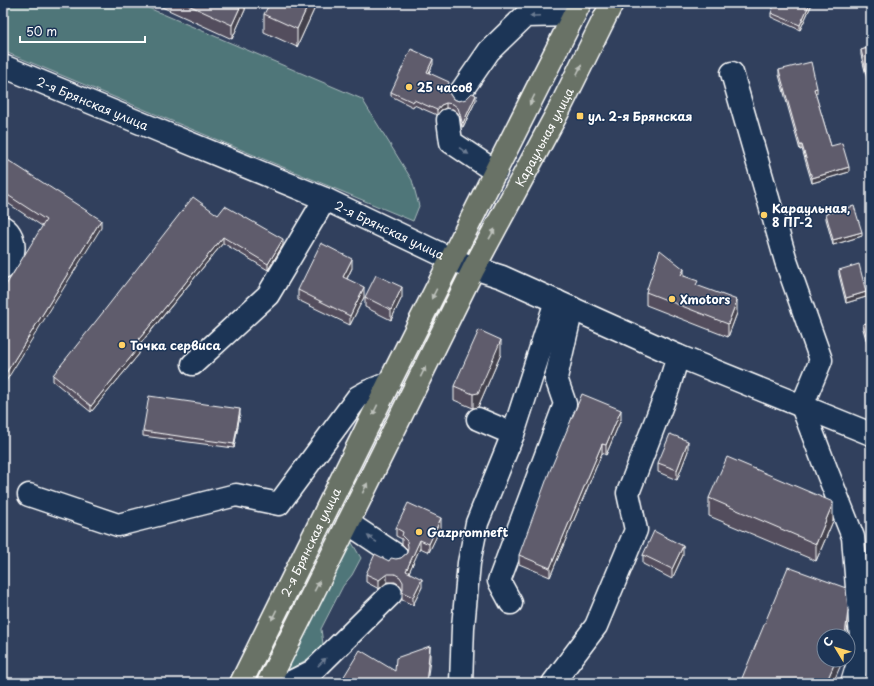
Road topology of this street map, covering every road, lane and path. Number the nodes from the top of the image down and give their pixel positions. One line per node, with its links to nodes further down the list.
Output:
1 (612, 3): 12 (main road, Караульная улица, one-way to 1)
2 (577, 9): 5 (street, one-way to 5); 7 (main road, one-way to 7)
3 (3, 66): 8 (street, 2-я Брянская улица)
4 (732, 73): 17 (street)
5 (460, 92)
6 (448, 120): 7 (street, one-way to 7)
7 (496, 172): 10 (main road)
8 (325, 199): 10 (street, 2-я Брянская улица); 15 (street)
9 (3, 227): 11 (street)
10 (451, 259): 12 (street); 16 (main road, 2-я Брянская улица, one-way to 16)
11 (3, 268)
12 (474, 268): 13 (street); 22 (main road, 2-я Брянская улица, one-way to 12)
13 (564, 305): 14 (street); 19 (street); 25 (street)
14 (678, 356): 17 (street); 30 (street)
15 (193, 364)
16 (389, 383): 21 (street); 26 (main road, 2-я Брянская улица, one-way to 26)
17 (802, 406): 20 (street); 31 (street)
18 (478, 419): 19 (street)
19 (513, 434): 29 (street)
20 (871, 434)
21 (29, 494)
22 (348, 523): 23 (street, one-way to 22); 27 (main road, 2-я Брянская улица, one-way to 22)
23 (396, 555)
24 (391, 594): 28 (street, one-way to 24)
25 (511, 603)
26 (241, 683)
27 (268, 683)
28 (289, 683)
29 (461, 683)
30 (553, 683)
31 (852, 683)

